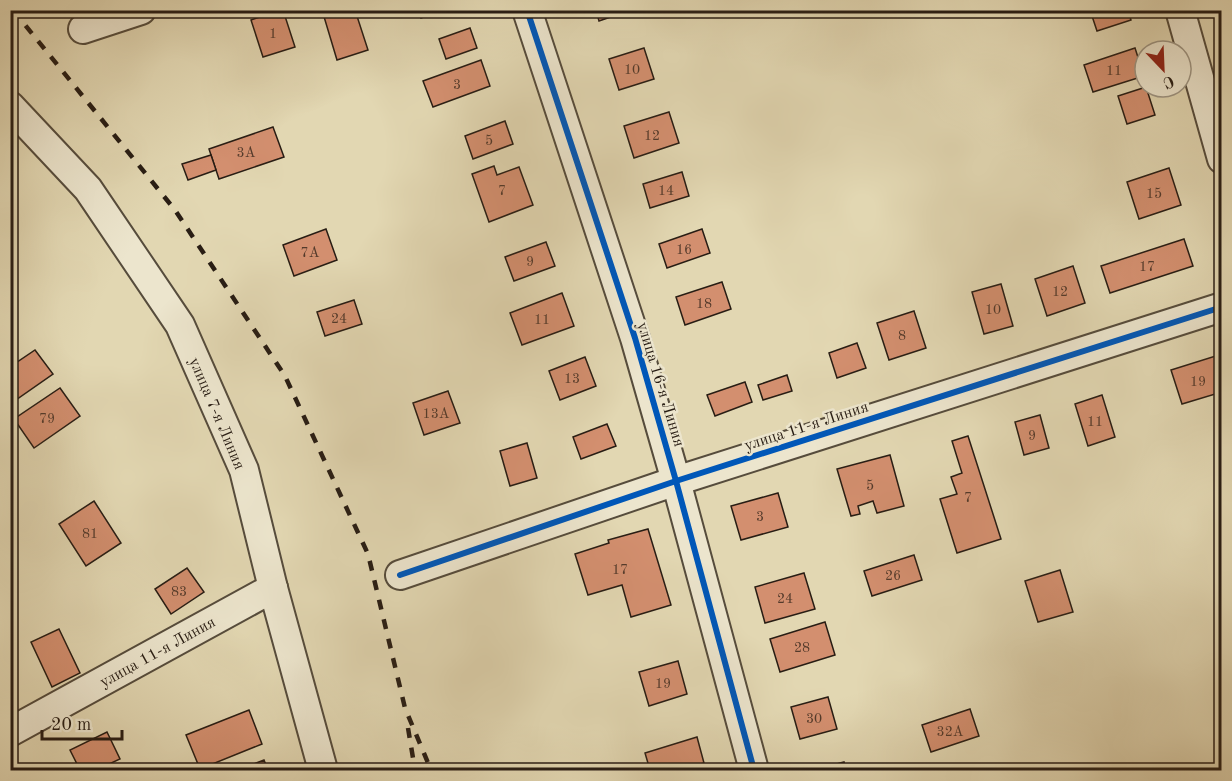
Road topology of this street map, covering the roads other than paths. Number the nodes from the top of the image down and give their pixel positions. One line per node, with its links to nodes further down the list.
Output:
1 (141, 10): 4 (street)
2 (527, 10): 8 (street, улица 16-я Линия)
3 (1180, 10): 6 (street)
4 (83, 28)
5 (10, 106): 10 (street, улица 7-я Линия)
6 (1221, 159)
7 (1221, 307): 8 (street, улица 11-я Линия)
8 (676, 481): 9 (street, улица 11-я Линия); 13 (street, улица 16-я Линия)
9 (400, 575)
10 (273, 588): 11 (street, улица 11-я Линия); 12 (street, улица 7-я Линия)
11 (10, 732)
12 (323, 771)
13 (754, 771)

